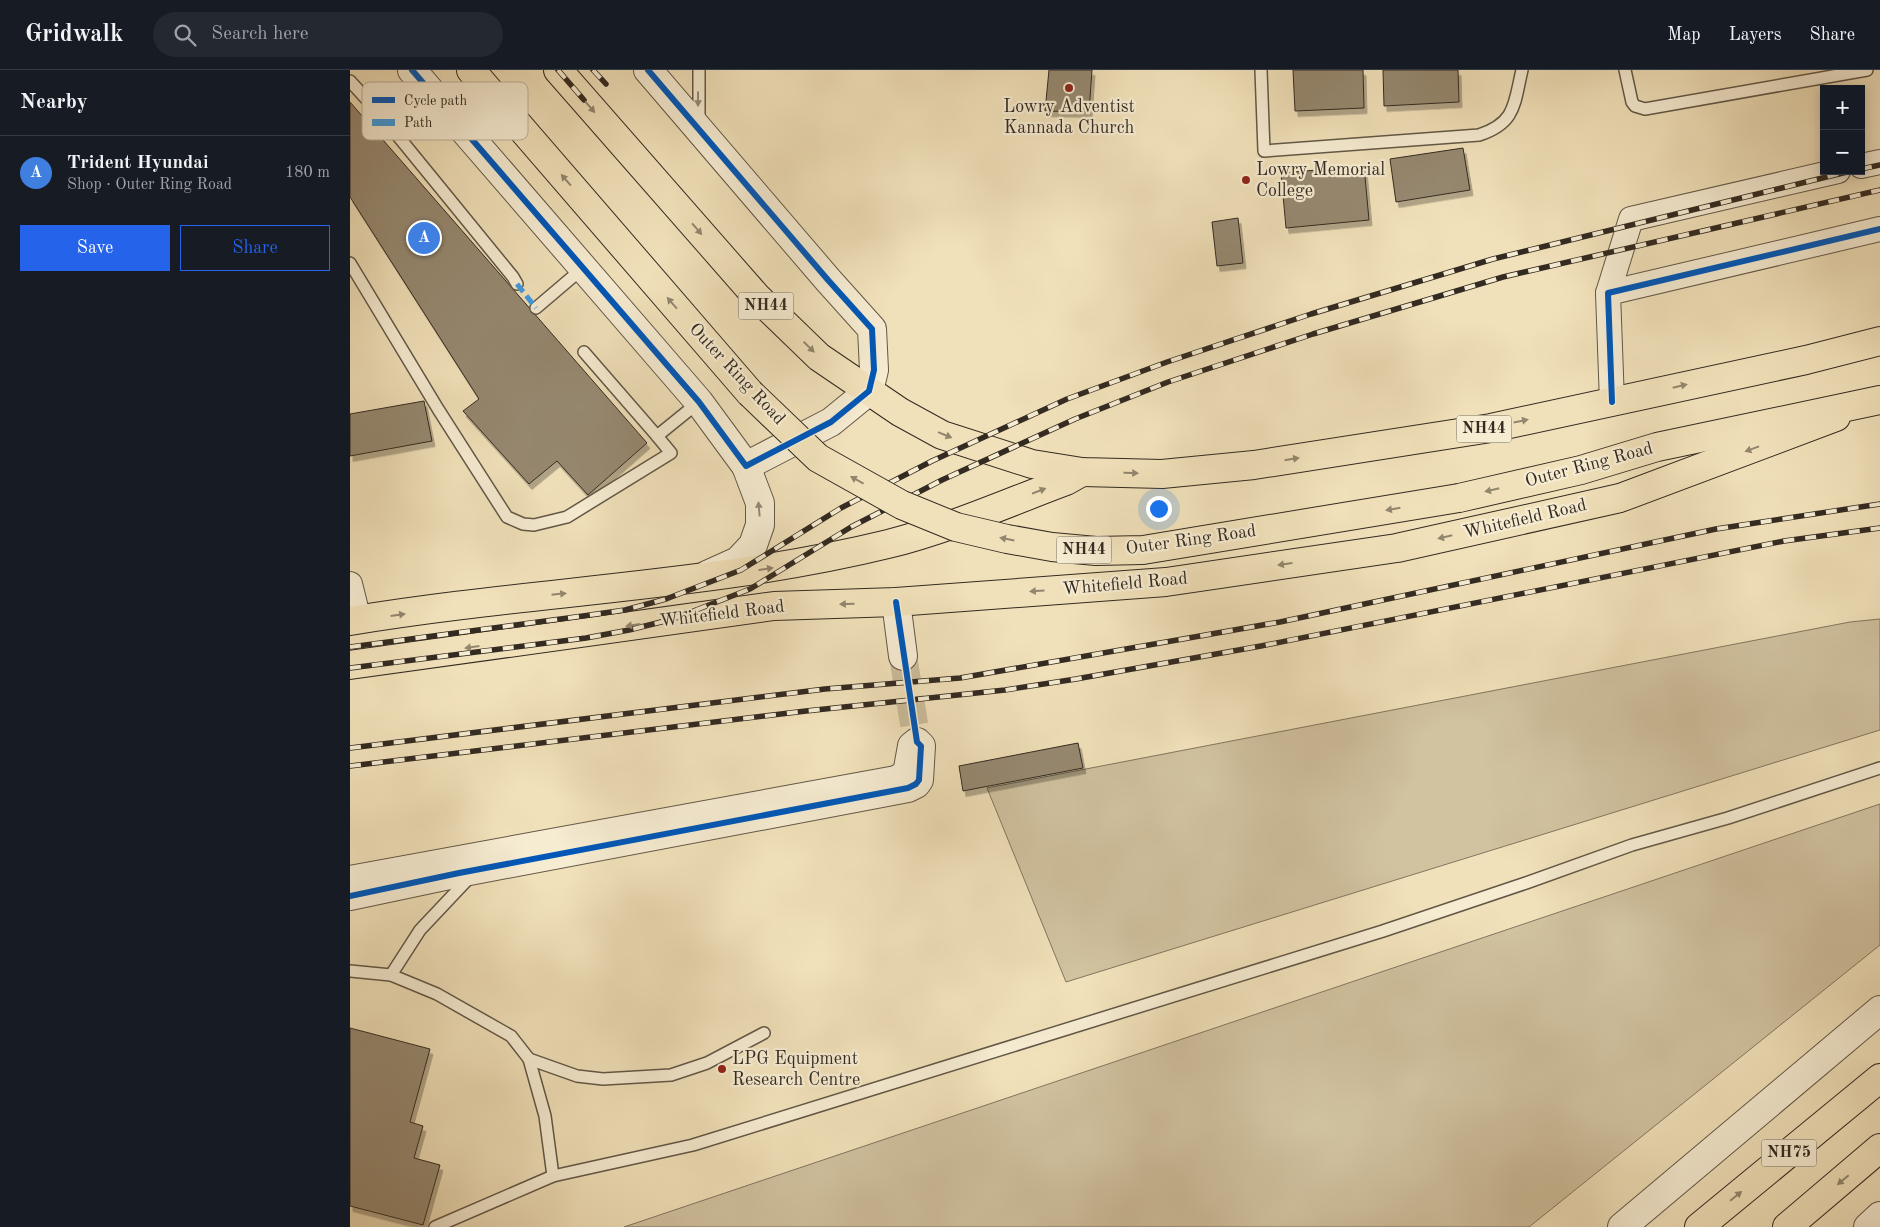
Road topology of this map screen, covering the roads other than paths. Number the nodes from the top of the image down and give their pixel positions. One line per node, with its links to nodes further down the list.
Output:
1 (412, 70): 11 (street)
2 (471, 70): 12 (main road, Outer Ring Road / NH44, one-way to 2, bridge)
3 (558, 70): 29 (main road, NH44, one-way to 29)
4 (648, 70): 14 (street)
5 (699, 70): 14 (lane, one-way to 14)
6 (1261, 70): 7 (lane)
7 (1522, 70)
8 (1624, 70): 9 (lane)
9 (1867, 70)
10 (350, 81): 13 (lane)
11 (422, 82)
12 (481, 82)
13 (362, 94)
14 (699, 129): 29 (street)
15 (528, 136): 30 (main road, Outer Ring Road / NH44, one-way to 15, bridge)
16 (401, 140): 24 (lane)
17 (472, 140): 23 (street)
18 (1880, 162): 19 (street)
19 (1865, 165)
20 (1821, 175): 25 (street)
21 (1880, 228): 25 (street)
22 (350, 263): 33 (lane)
23 (583, 268): 26 (lane); 31 (street)
24 (516, 284)
25 (1608, 293): 32 (street)
26 (536, 308)
27 (1880, 341): 32 (main road, NH44, one-way to 27)
28 (584, 352): 33 (lane)
29 (869, 391): 34 (street); 35 (main road, NH44, one-way to 35)
30 (1880, 401): 38 (main road, Whitefield Road, one-way to 38)
31 (699, 402): 33 (lane); 34 (street)
32 (1612, 402): 35 (main road, NH44, one-way to 32)
33 (657, 436)
34 (746, 466): 36 (street, one-way to 34)
35 (1082, 472): 36 (main road, one-way to 35)
36 (700, 578): 39 (main road, one-way to 36)
37 (350, 584): 39 (street)
38 (896, 602): 40 (street); 41 (main road, Whitefield Road, one-way to 41)
39 (355, 620)
40 (903, 656)
41 (350, 665)
42 (1880, 768): 53 (lane)
43 (478, 863): 43 (street); 44 (street); 45 (street); 47 (lane)
44 (350, 880)
45 (350, 896)
46 (350, 971): 47 (lane)
47 (392, 975): 50 (lane)
48 (1880, 1010): 56 (street)
49 (764, 1033): 50 (lane)
50 (529, 1058): 53 (lane)
51 (1880, 1078): 57 (main road, NH75, one-way to 51)
52 (1880, 1148): 58 (main road, one-way to 58)
53 (553, 1176): 55 (lane)
54 (1880, 1216): 59 (street)
55 (435, 1227)
56 (1622, 1227)
57 (1699, 1227)
58 (1786, 1227)
59 (1868, 1227)

